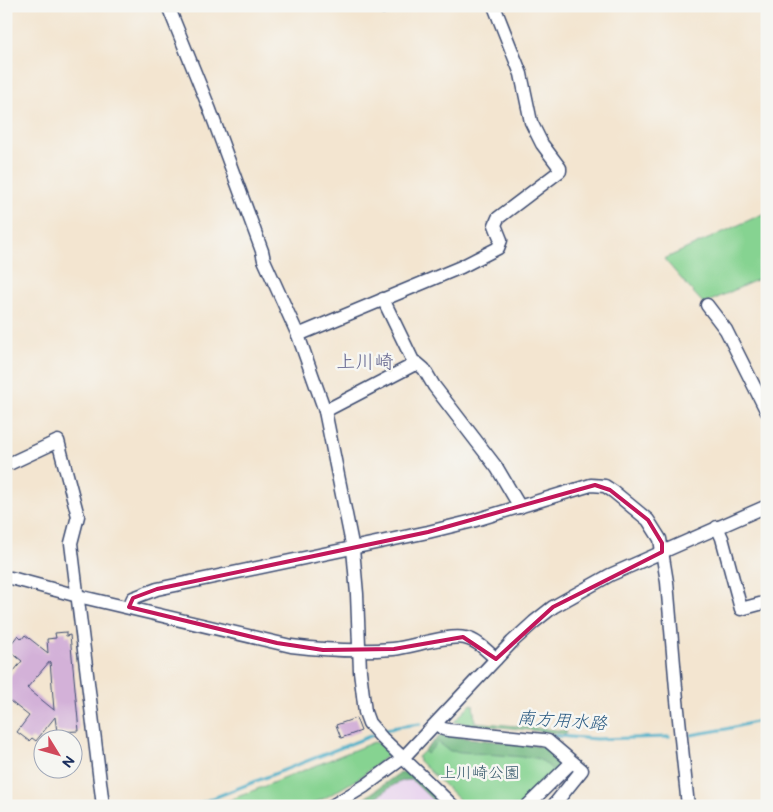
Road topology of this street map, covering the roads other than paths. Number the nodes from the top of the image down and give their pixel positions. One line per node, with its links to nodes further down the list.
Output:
1 (168, 6): 5 (street)
2 (494, 6): 3 (street)
3 (383, 300): 5 (street); 6 (street)
4 (707, 305): 8 (street)
5 (298, 335): 7 (street)
6 (415, 365): 7 (street); 11 (street)
7 (325, 411): 13 (street)
8 (767, 412)
9 (11, 463): 16 (street)
10 (767, 506): 12 (street)
11 (520, 507): 13 (street); 14 (street)
12 (717, 527): 14 (street); 17 (street)
13 (353, 549): 18 (street); 19 (street)
14 (662, 552): 20 (street); 29 (street)
15 (6, 578): 16 (street)
16 (78, 596): 18 (street); 24 (street)
17 (767, 602)
18 (129, 607): 19 (street)
19 (359, 651): 20 (street); 22 (street)
20 (496, 659): 21 (street)
21 (437, 724): 22 (street); 23 (street)
22 (403, 758): 25 (street); 26 (street)
23 (572, 762): 27 (street); 28 (street)
24 (103, 806)
25 (332, 806)
26 (453, 806)
27 (527, 806)
28 (553, 806)
29 (688, 806)

